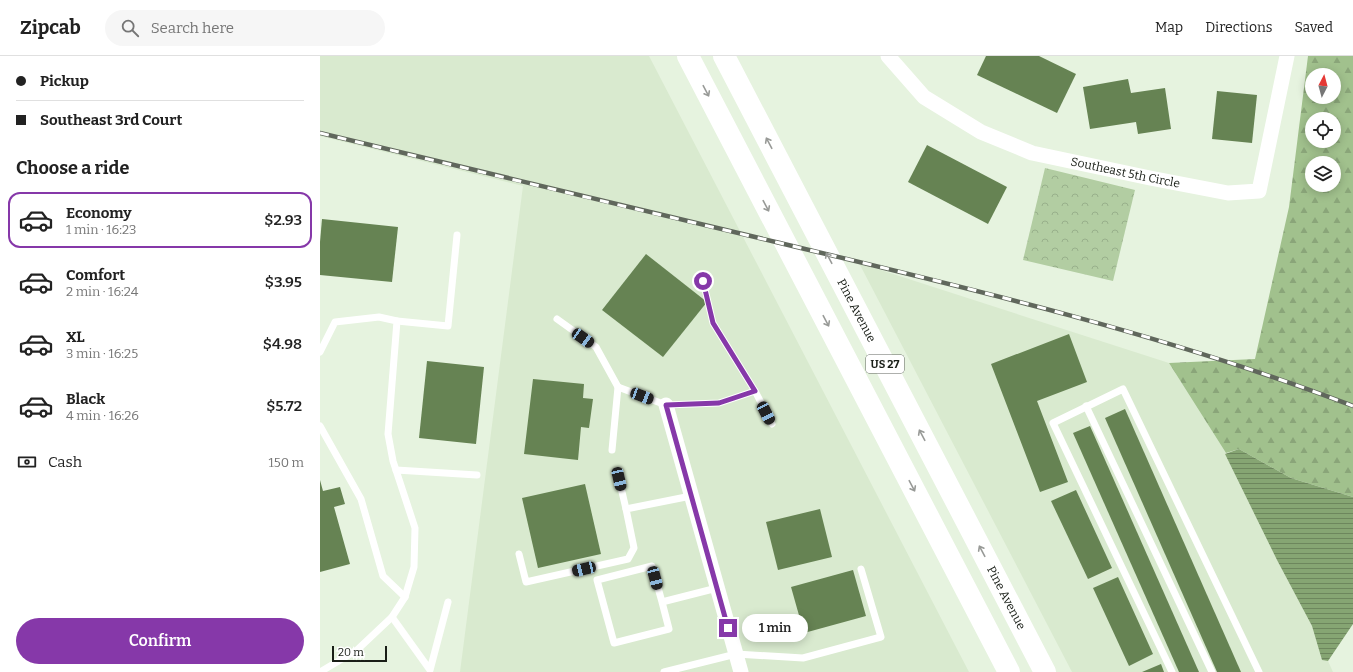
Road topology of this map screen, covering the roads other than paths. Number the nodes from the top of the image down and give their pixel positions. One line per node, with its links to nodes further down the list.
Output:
1 (688, 56): 34 (highway, US 27, one-way to 34)
2 (724, 56): 35 (highway, Pine Avenue / US 27, one-way to 2)
3 (888, 56): 4 (street, Southeast 5th Circle)
4 (1287, 56)
5 (457, 235): 8 (lane)
6 (703, 281): 11 (lane)
7 (557, 319): 10 (lane)
8 (397, 321): 9 (lane); 17 (lane)
9 (320, 352)
10 (618, 387): 12 (lane); 16 (lane)
11 (755, 391): 12 (lane); 14 (lane)
12 (666, 405): 20 (street)
13 (1086, 406): 36 (lane); 37 (lane); 38 (lane)
14 (772, 424)
15 (321, 429): 25 (lane)
16 (612, 450)
17 (396, 470): 18 (lane); 25 (lane)
18 (477, 475)
19 (619, 479): 21 (lane)
20 (691, 496): 21 (lane); 24 (street)
21 (626, 509): 22 (lane)
22 (519, 554)
23 (861, 569): 29 (lane)
24 (717, 588): 27 (lane); 29 (street)
25 (405, 597): 28 (lane)
26 (448, 602): 30 (lane)
27 (662, 602): 27 (lane)
28 (392, 617): 30 (lane); 31 (lane)
29 (736, 654): 32 (lane); 33 (street)
30 (430, 671)
31 (320, 672)
32 (664, 672)
33 (741, 672)
34 (1009, 672)
35 (1045, 672)
36 (1172, 672)
37 (1212, 672)
38 (1258, 672)

